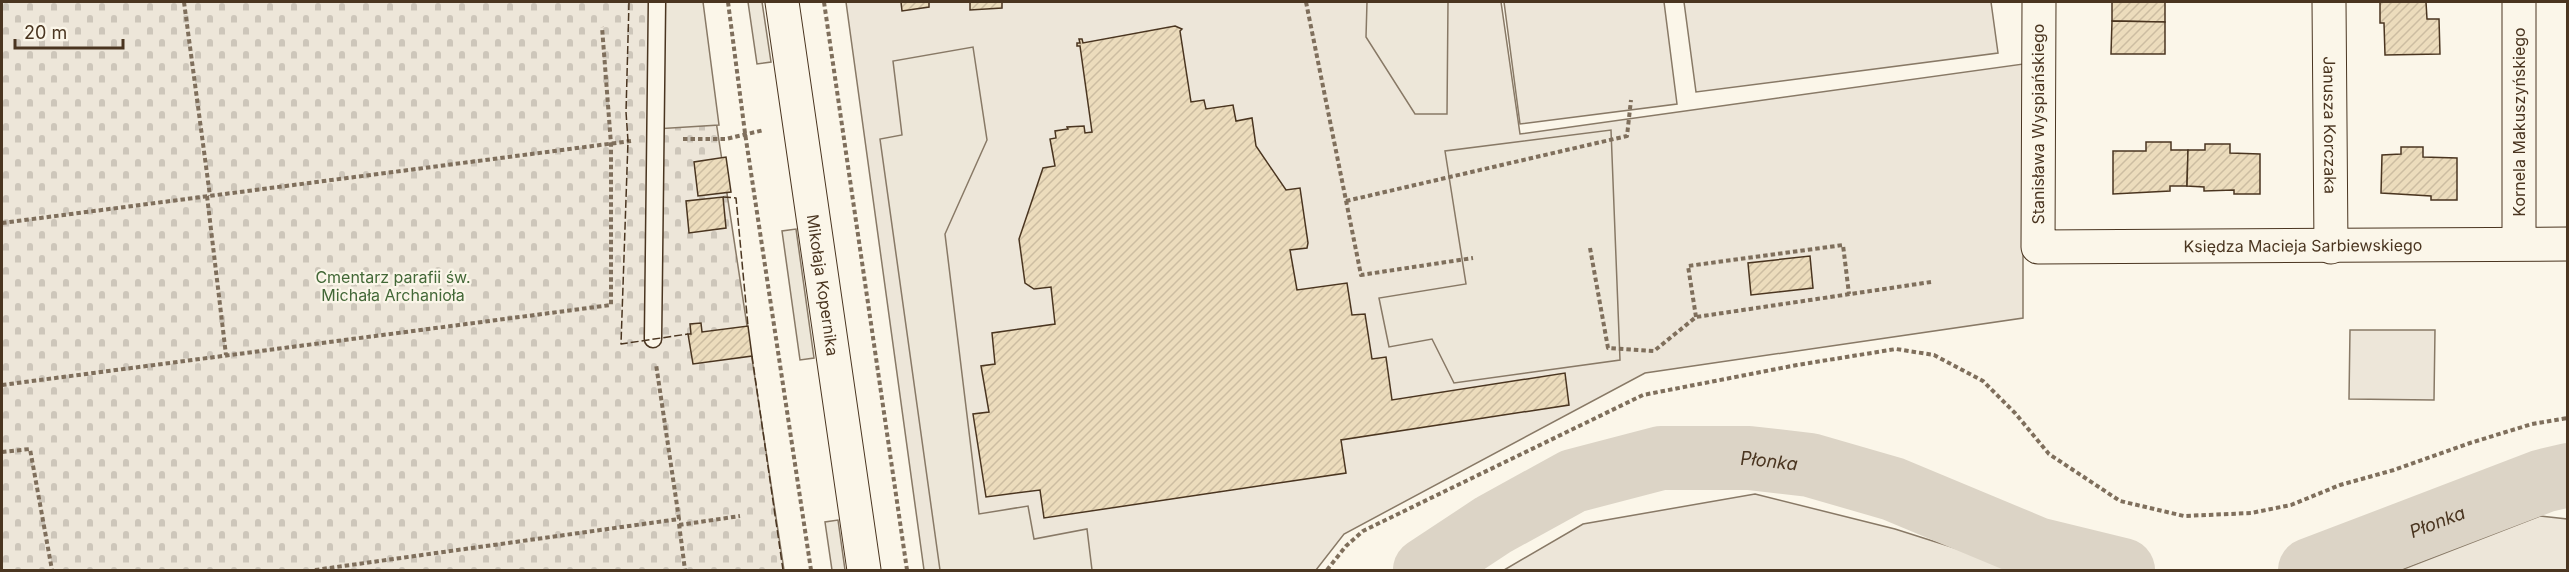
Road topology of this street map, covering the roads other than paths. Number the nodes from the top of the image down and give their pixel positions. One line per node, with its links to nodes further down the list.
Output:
1 (657, 2): 10 (lane)
2 (782, 2): 11 (street, Mikołaja Kopernika)
3 (2039, 2): 8 (street, Stanisława Wyspiańskiego)
4 (2329, 2): 9 (street, Janusza Korczaka)
5 (2519, 2): 6 (street, Kornela Makuszyńskiego)
6 (2519, 243): 7 (street, Księdza Macieja Sarbiewskiego); 9 (street, Księdza Macieja Sarbiewskiego)
7 (2568, 244)
8 (2038, 247): 9 (street, Księdza Macieja Sarbiewskiego)
9 (2331, 247)
10 (653, 339)
11 (864, 570)

